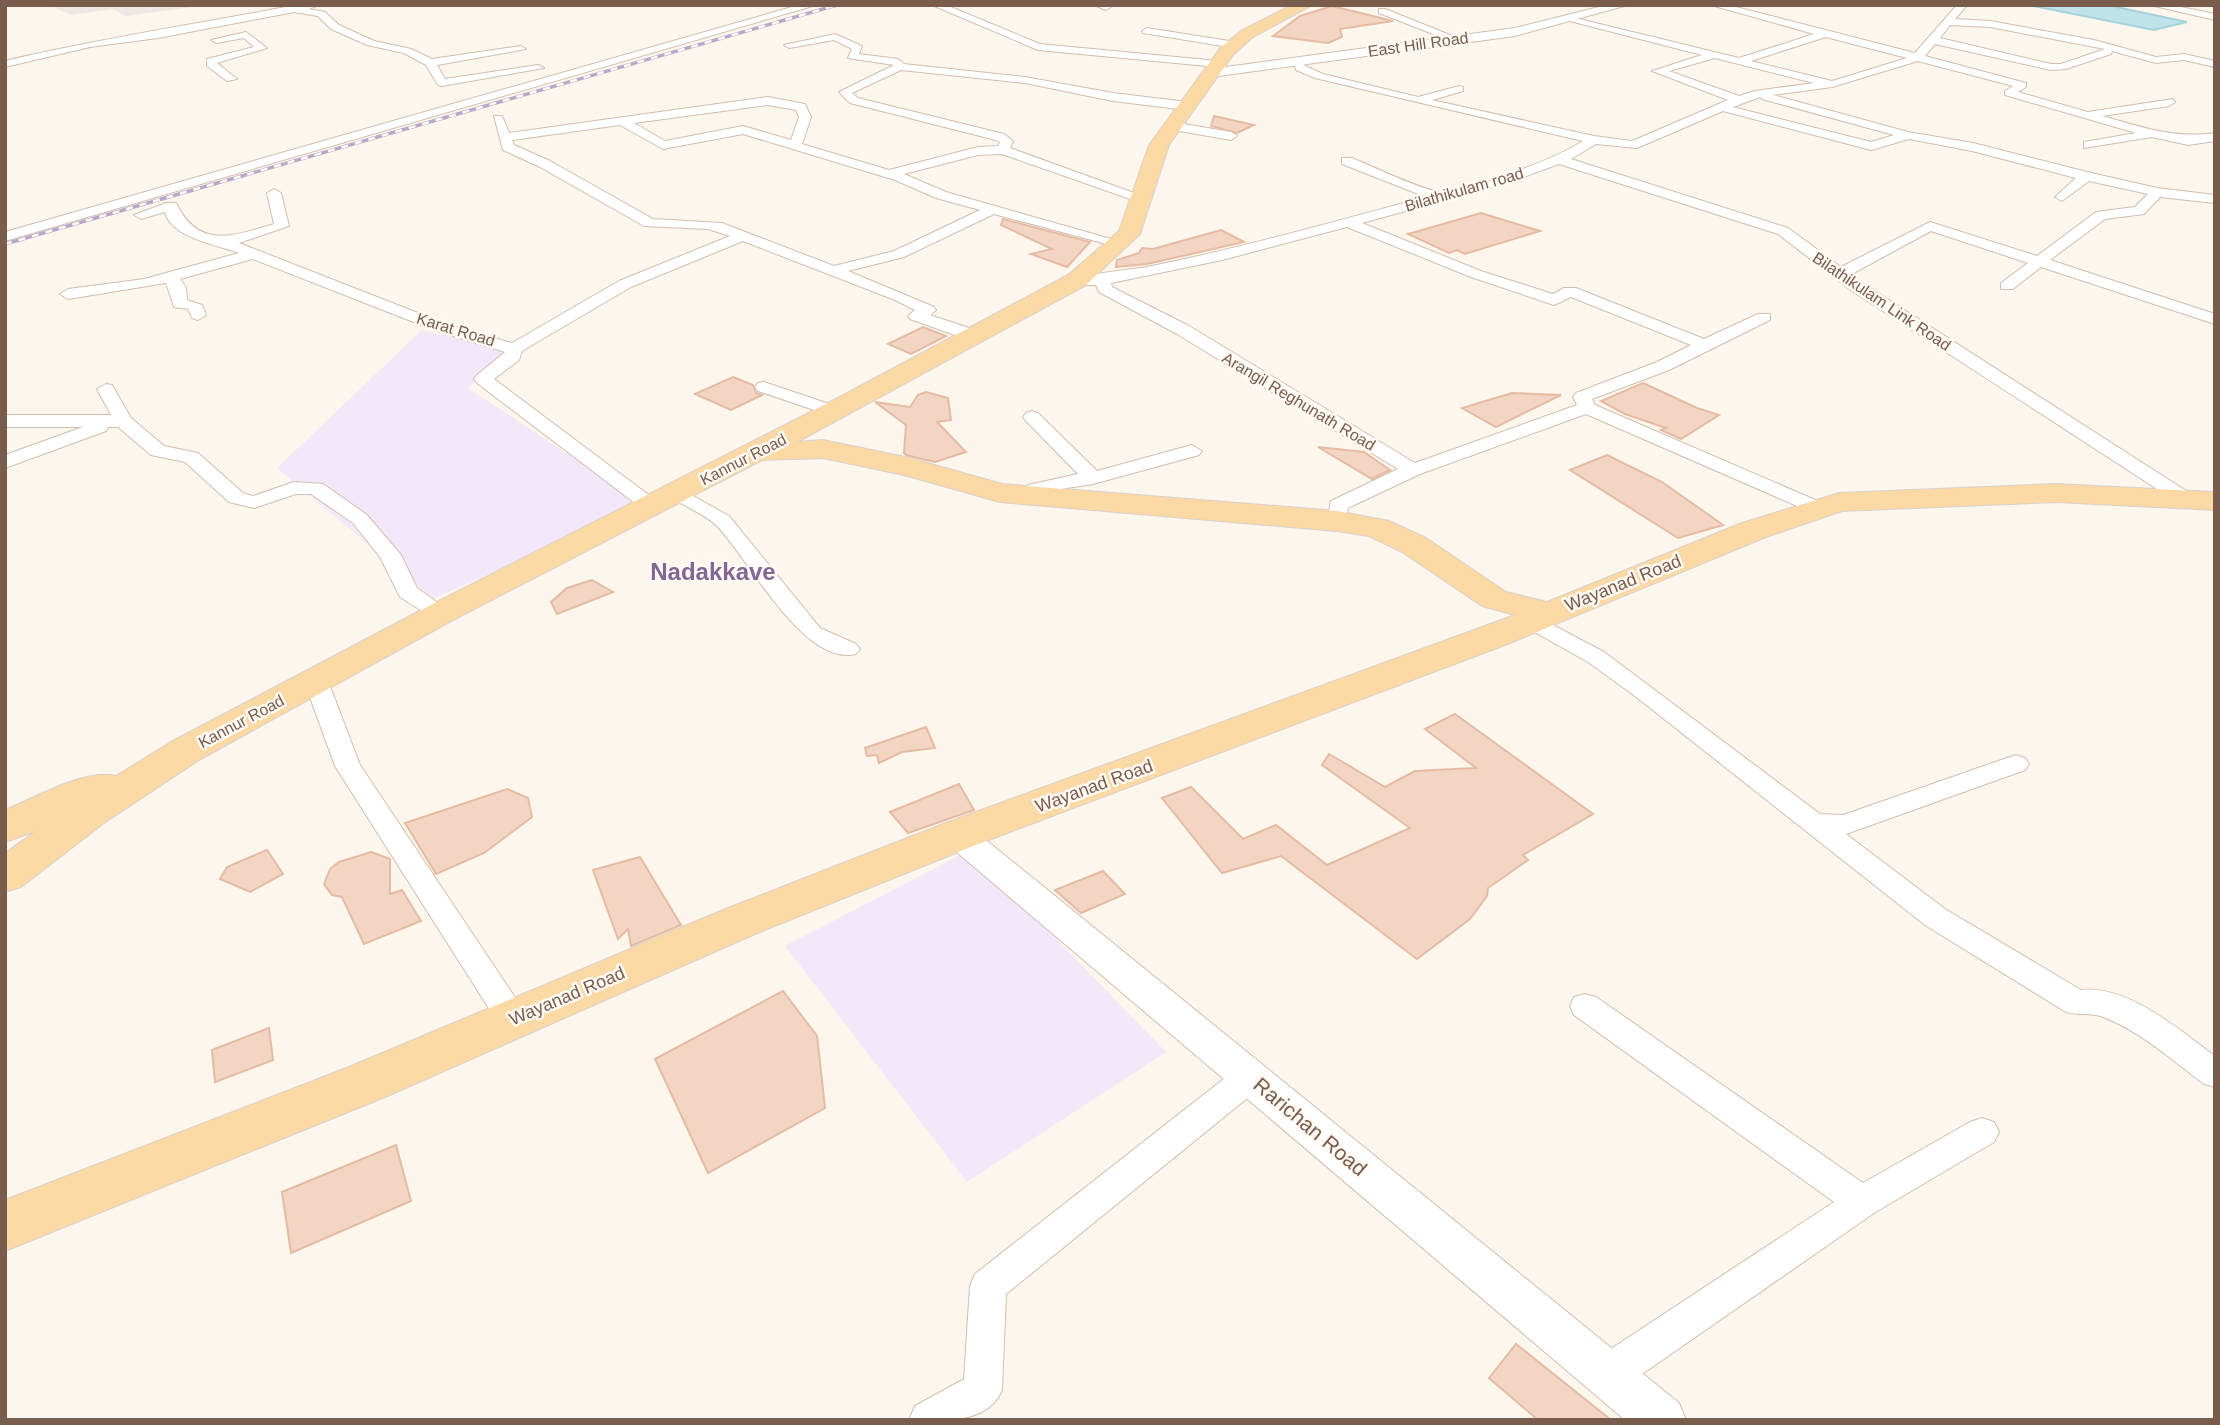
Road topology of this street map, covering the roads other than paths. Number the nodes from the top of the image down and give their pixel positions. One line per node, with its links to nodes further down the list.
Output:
1 (313, 5): 9 (street)
2 (811, 5): 41 (street)
3 (937, 5): 32 (street)
4 (1304, 5): 20 (main road, Kannur Road)
5 (1716, 5): 16 (street)
6 (1962, 5): 13 (street)
7 (2155, 5): 11 (street)
8 (1613, 6): 12 (street, East Hill Road)
9 (294, 9): 15 (street); 27 (street)
10 (1382, 11): 17 (street)
11 (2215, 17)
12 (1567, 19): 17 (street, East Hill Road); 23 (street)
13 (1948, 22): 18 (street); 29 (street)
14 (1147, 31): 20 (street)
15 (175, 32): 28 (street); 33 (street)
16 (1828, 32): 24 (street); 26 (street)
17 (1455, 39): 25 (street, East Hill Road)
18 (1933, 40): 22 (street); 24 (street)
19 (789, 45): 30 (street)
20 (1235, 45): 32 (main road, Kannur Road)
21 (521, 49): 27 (street)
22 (2107, 52)
23 (1715, 55): 26 (street); 39 (street)
24 (1913, 59): 35 (street); 44 (street)
25 (1297, 61): 32 (street, East Hill Road); 38 (street)
26 (1740, 61): 35 (street)
27 (430, 63): 34 (street)
28 (5, 64)
29 (2215, 64)
30 (900, 67): 42 (street); 56 (street)
31 (538, 68): 34 (street)
32 (1214, 69): 42 (main road, Kannur Road)
33 (231, 79)
34 (442, 83): 41 (street)
35 (1832, 84): 37 (street)
36 (1460, 89): 38 (street)
37 (1755, 94): 39 (street); 49 (street)
38 (1420, 100): 53 (street)
39 (1739, 100): 43 (street)
40 (2169, 102): 44 (street)
41 (463, 106): 71 (street)
42 (1187, 106): 47 (main road, Kannur Road)
43 (1720, 107): 49 (street); 53 (street)
44 (2085, 116): 48 (street)
45 (498, 119): 51 (street)
46 (622, 121): 51 (street); 55 (street); 55 (street)
47 (1172, 126): 50 (street); 65 (main road, Kannur Road)
48 (2155, 134): 52 (street); 54 (street)
49 (1909, 135): 60 (street)
50 (1231, 136)
51 (505, 137): 70 (street)
52 (2215, 137)
53 (1594, 140): 57 (street, Bilathikulam road)
54 (2088, 145)
55 (795, 146): 59 (street)
56 (1003, 150): 59 (street); 65 (street)
57 (1556, 159): 63 (street, Bilathikulam road); 77 (street, Bilathikulam Link Road)
58 (1347, 161): 63 (street)
59 (888, 173): 67 (street)
60 (2086, 176): 61 (street); 64 (street)
61 (2157, 192): 66 (street); 75 (street)
62 (274, 193): 72 (street)
63 (1440, 197): 69 (street, Bilathikulam road)
64 (2062, 197)
65 (1141, 198): 73 (main road, Kannur Road)
66 (2214, 199)
67 (995, 208): 73 (street); 76 (street)
68 (120, 221): 72 (street, Karat Road)
69 (1348, 222): 80 (street, Bilathikulam road); 87 (street)
70 (743, 236): 76 (street); 88 (street)
71 (5, 237)
72 (224, 243): 74 (street, Karat Road)
73 (1118, 243): 79 (main road, Kannur Road)
74 (254, 254): 78 (street); 88 (street, Karat Road)
75 (2039, 262): 77 (street); 81 (street); 85 (street)
76 (835, 270): 86 (street)
77 (1840, 274): 103 (street, Bilathikulam Link Road)
78 (170, 278): 82 (street); 83 (street)
79 (1077, 280): 80 (street, Bilathikulam road); 86 (main road, Kannur Road)
80 (1103, 280): 100 (street, Arangil Reghunath Road)
81 (2007, 286)
82 (68, 294)
83 (198, 315)
84 (1765, 317): 87 (street)
85 (2215, 319)
86 (975, 336): 92 (main road, Kannur Road)
87 (1704, 345): 91 (street)
88 (514, 348): 104 (street, Karat Road)
89 (764, 387): 92 (street)
90 (106, 389): 95 (street)
91 (1587, 408): 100 (street); 105 (street)
92 (841, 409): 97 (main road, Kannur Road); 99 (main road)
93 (1032, 417): 101 (street)
94 (5, 421): 95 (street)
95 (120, 421): 98 (street); 107 (street)
96 (1192, 451): 101 (street)
97 (757, 452): 99 (main road); 104 (main road, Kannur Road)
98 (5, 463)
99 (909, 467): 102 (main road)
100 (1413, 470): 106 (street)
101 (1093, 478): 102 (street)
102 (1034, 495): 106 (main road)
103 (2199, 499): 105 (main road, Wayanad Road)
104 (664, 500): 107 (main road, Kannur Road); 109 (street)
105 (1820, 509): 108 (main road, Wayanad Road)
106 (1337, 521): 108 (main road)
107 (441, 613): 110 (main road, Kannur Road)
108 (1517, 618): 113 (street); 115 (main road, Wayanad Road)
109 (848, 649)
110 (316, 681): 111 (main road, Kannur Road); 118 (street)
111 (185, 751): 114 (main road); 116 (main road)
112 (2016, 764): 113 (street)
113 (1815, 823): 119 (street)
114 (5, 827)
115 (958, 835): 118 (main road, Wayanad Road); 120 (street, Rarichan Road)
116 (5, 876)
117 (1585, 1006): 122 (street)
118 (513, 1020): 123 (main road, Wayanad Road)
119 (2215, 1074)
120 (1250, 1077): 124 (street, Rarichan Road); 125 (street)
121 (1982, 1132): 122 (street)
122 (1862, 1202): 124 (street)
123 (5, 1226)
124 (1608, 1374): 126 (street, Rarichan Road)
125 (929, 1420)
126 (1662, 1420)

